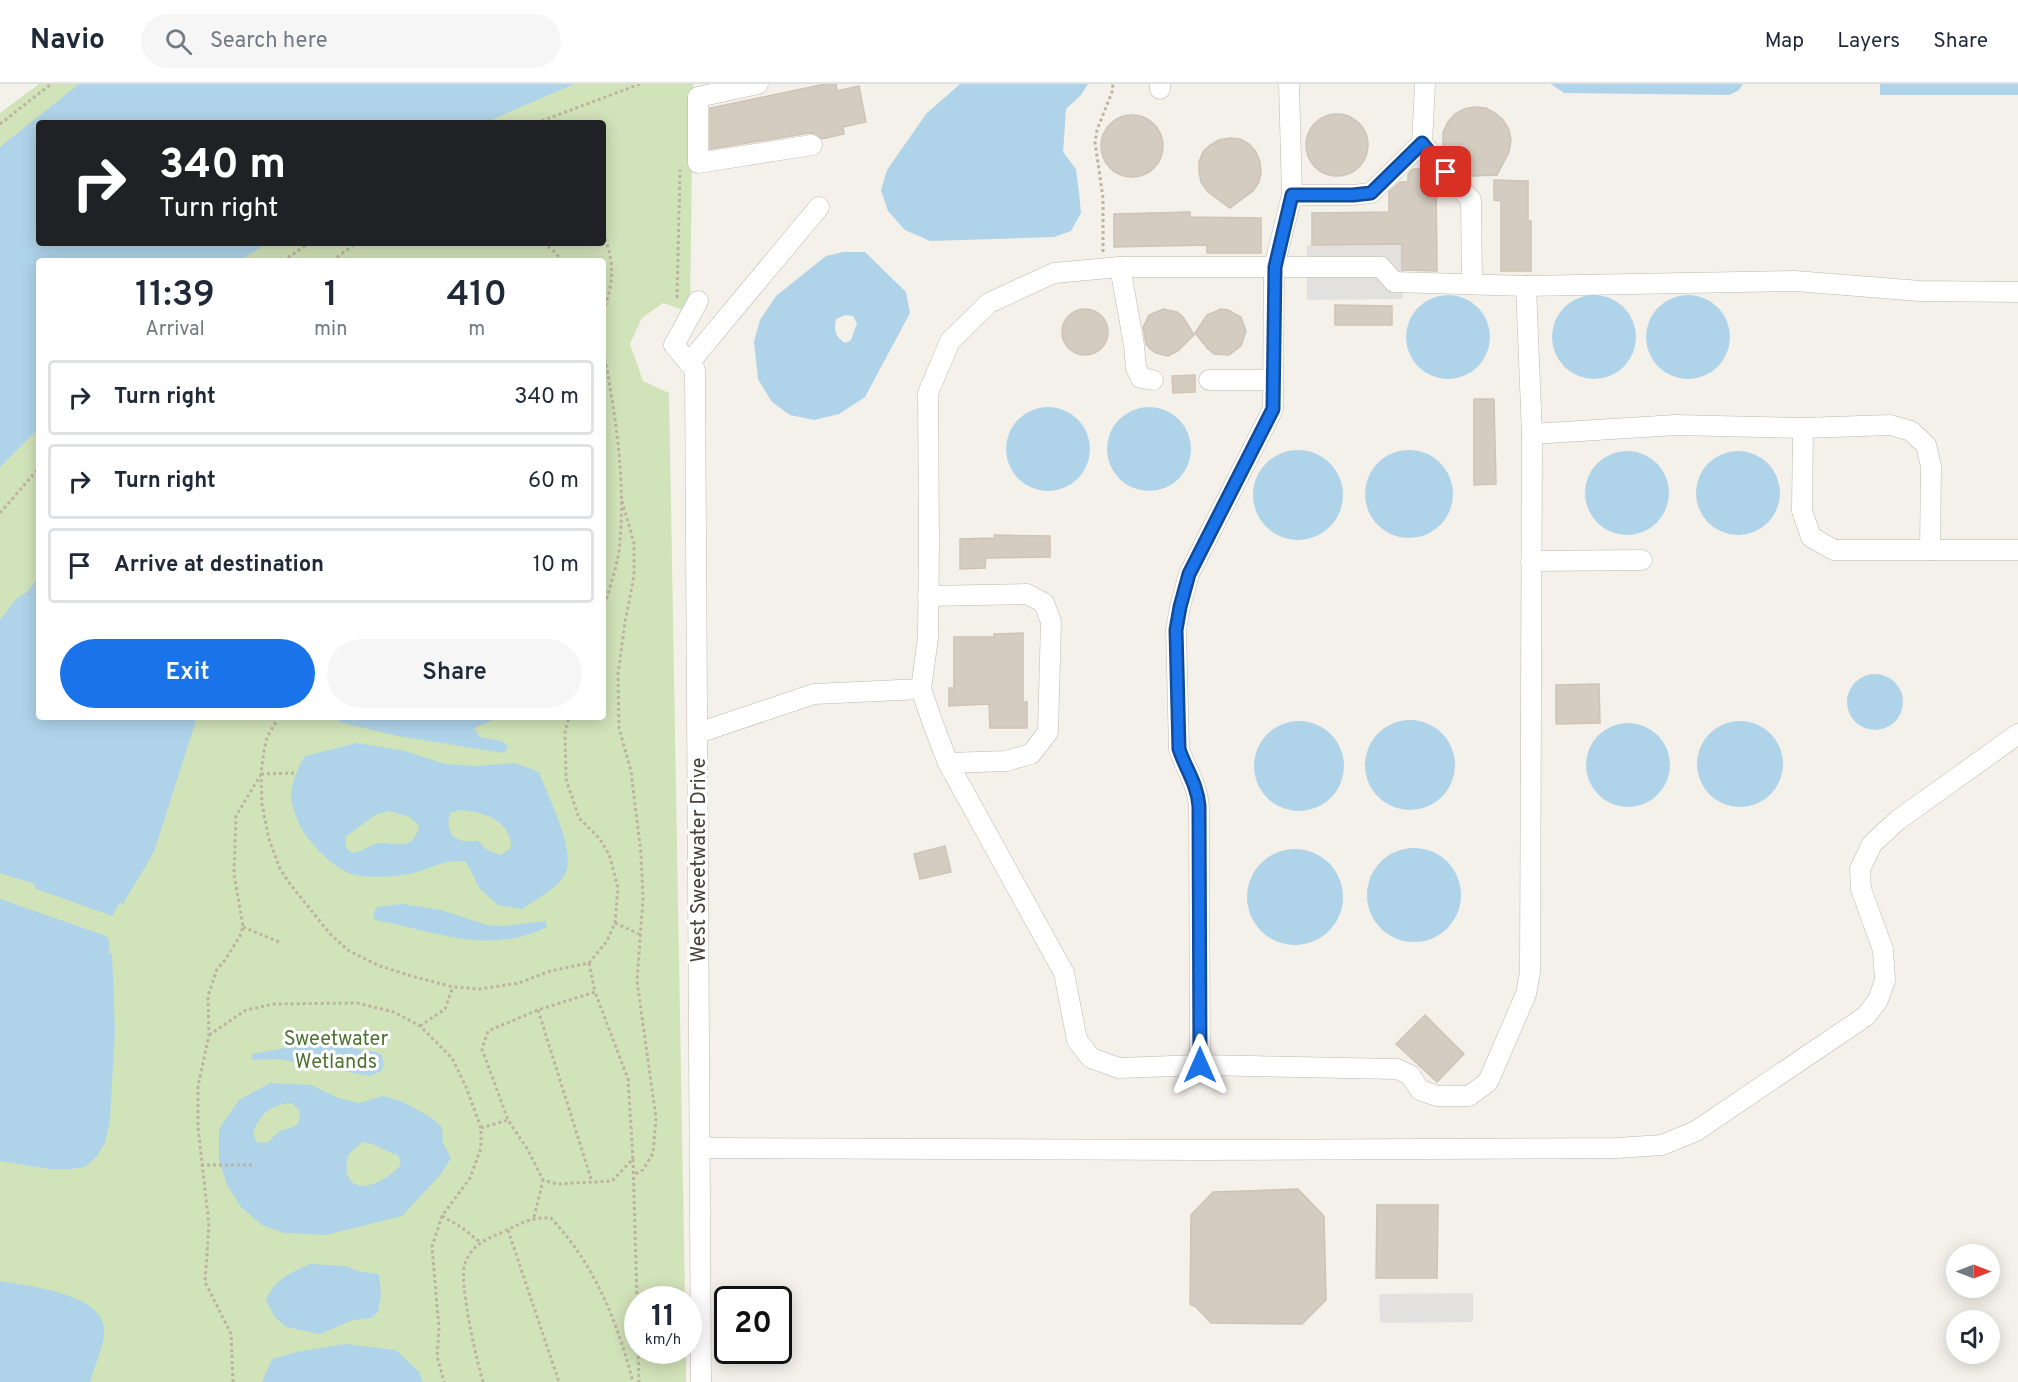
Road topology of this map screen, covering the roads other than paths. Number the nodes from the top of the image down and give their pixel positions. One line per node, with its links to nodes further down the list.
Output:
1 (758, 84): 5 (street)
2 (1289, 84): 6 (street)
3 (1425, 84): 4 (street)
4 (1422, 143): 6 (street); 10 (street)
5 (812, 145)
6 (1292, 195): 8 (street)
7 (819, 207): 14 (street)
8 (1275, 267): 9 (street); 10 (street); 17 (street)
9 (1112, 268): 15 (street); 24 (street)
10 (1472, 284): 11 (street)
11 (1526, 286): 12 (street); 19 (street)
12 (2018, 292)
13 (698, 301): 14 (street, West Sweetwater Drive)
14 (689, 363): 26 (street, West Sweetwater Drive)
15 (1153, 380)
16 (1209, 380): 17 (street)
17 (1273, 380): 29 (street)
18 (1803, 428): 19 (street); 20 (street); 20 (street)
19 (1532, 434): 23 (street)
20 (1930, 550): 21 (street)
21 (2018, 550)
22 (1642, 560): 23 (street)
23 (1531, 561): 29 (street)
24 (928, 596): 25 (street); 28 (street)
25 (921, 689): 26 (street); 28 (street)
26 (698, 733): 30 (street, West Sweetwater Drive)
27 (2018, 734): 30 (street)
28 (948, 763): 29 (street)
29 (1200, 1065)
30 (700, 1148): 31 (street, West Sweetwater Drive)
31 (701, 1382)

